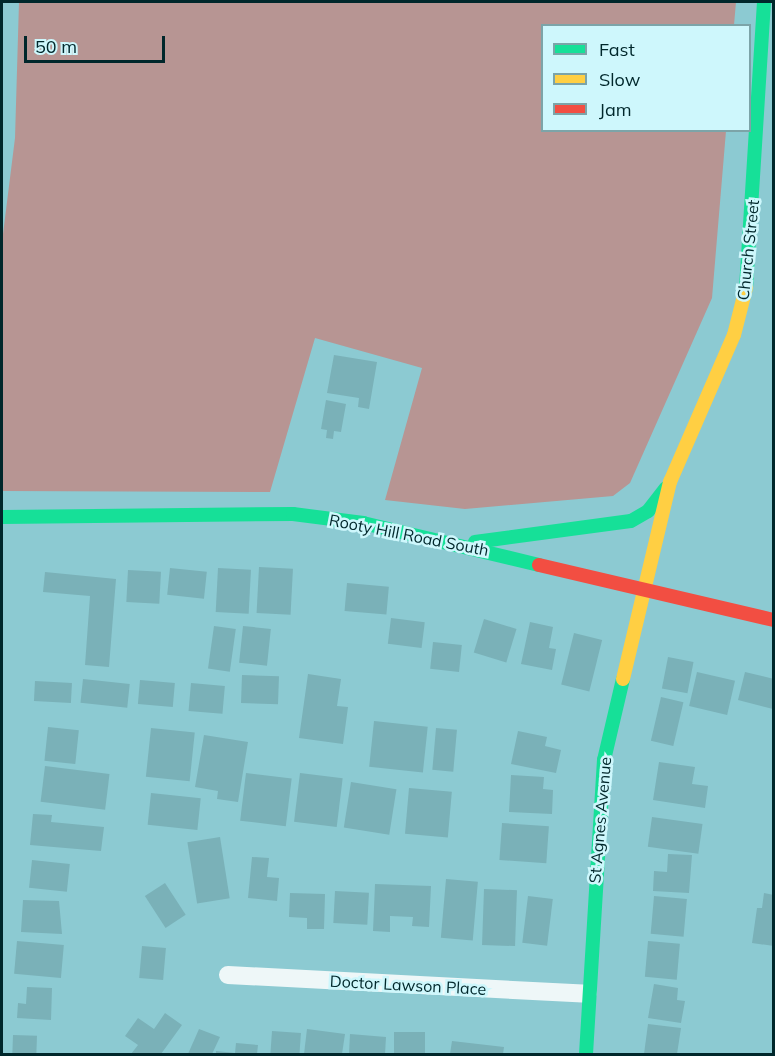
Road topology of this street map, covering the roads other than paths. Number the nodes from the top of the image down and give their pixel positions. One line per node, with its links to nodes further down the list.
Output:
1 (765, 2): 2 (street, Church Street)
2 (670, 483): 4 (street); 5 (street, Church Street)
3 (2, 517): 4 (street, Rooty Hill Road South)
4 (460, 544): 5 (street, Rooty Hill Road South)
5 (644, 590): 6 (street, Rooty Hill Road South); 8 (street, St Agnes Avenue)
6 (774, 620)
7 (228, 975): 8 (street, Doctor Lawson Place)
8 (588, 994): 9 (street, St Agnes Avenue)
9 (585, 1054)

